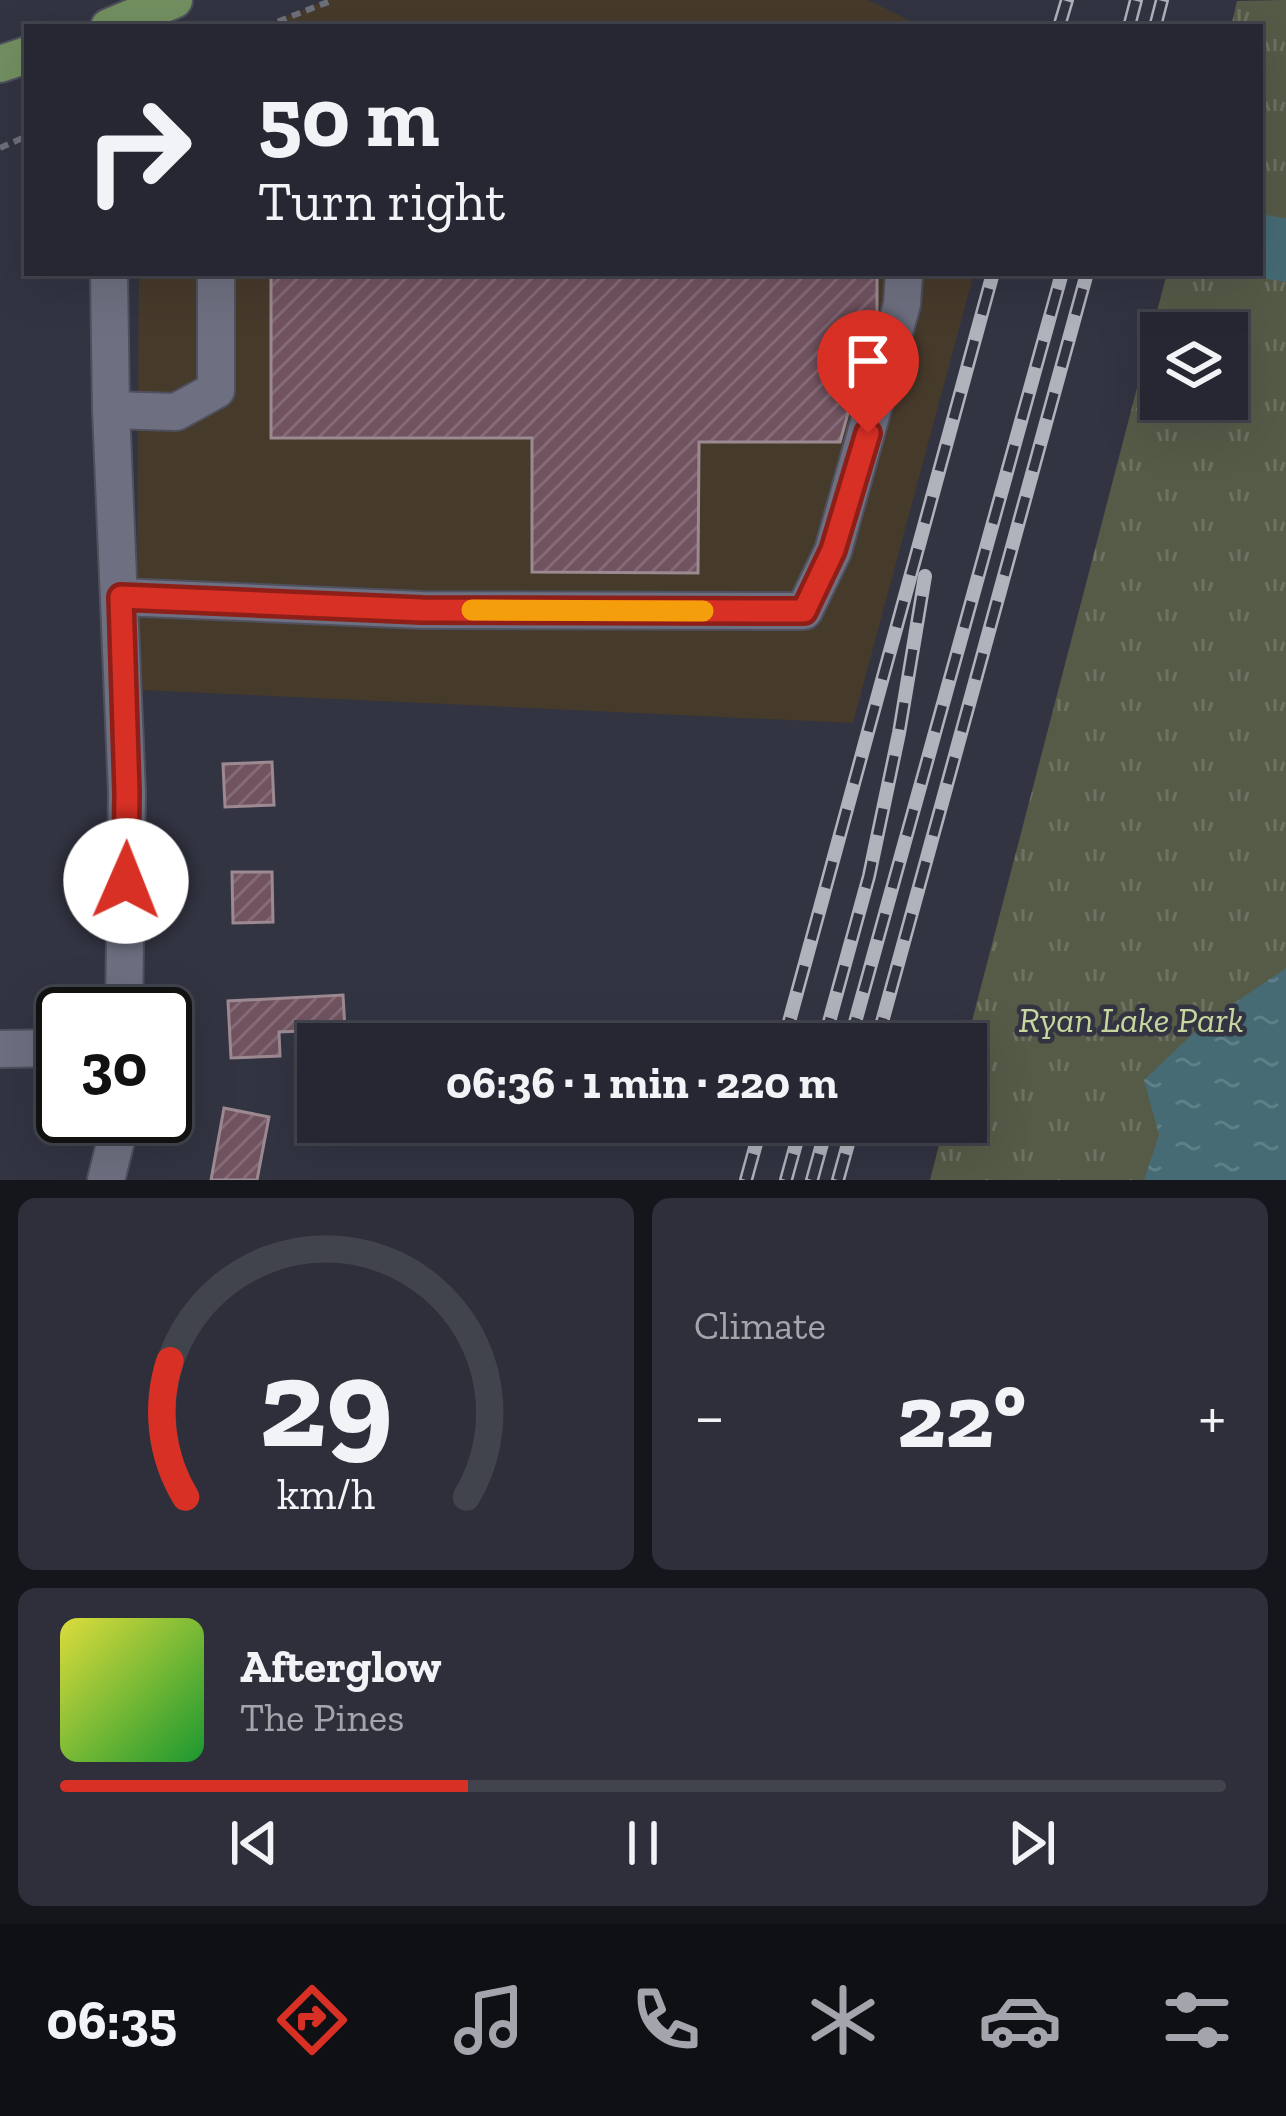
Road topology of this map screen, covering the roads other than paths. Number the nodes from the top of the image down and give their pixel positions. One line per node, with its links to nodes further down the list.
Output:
1 (174, 0): 2 (main road)
2 (117, 24)
3 (110, 276): 6 (street)
4 (216, 276): 6 (street)
5 (904, 276): 7 (street)
6 (111, 410): 7 (street)
7 (121, 597): 8 (street)
8 (124, 987)
9 (0, 1048): 10 (street)
10 (36, 1048)
11 (115, 1143): 12 (street)
12 (106, 1180)

